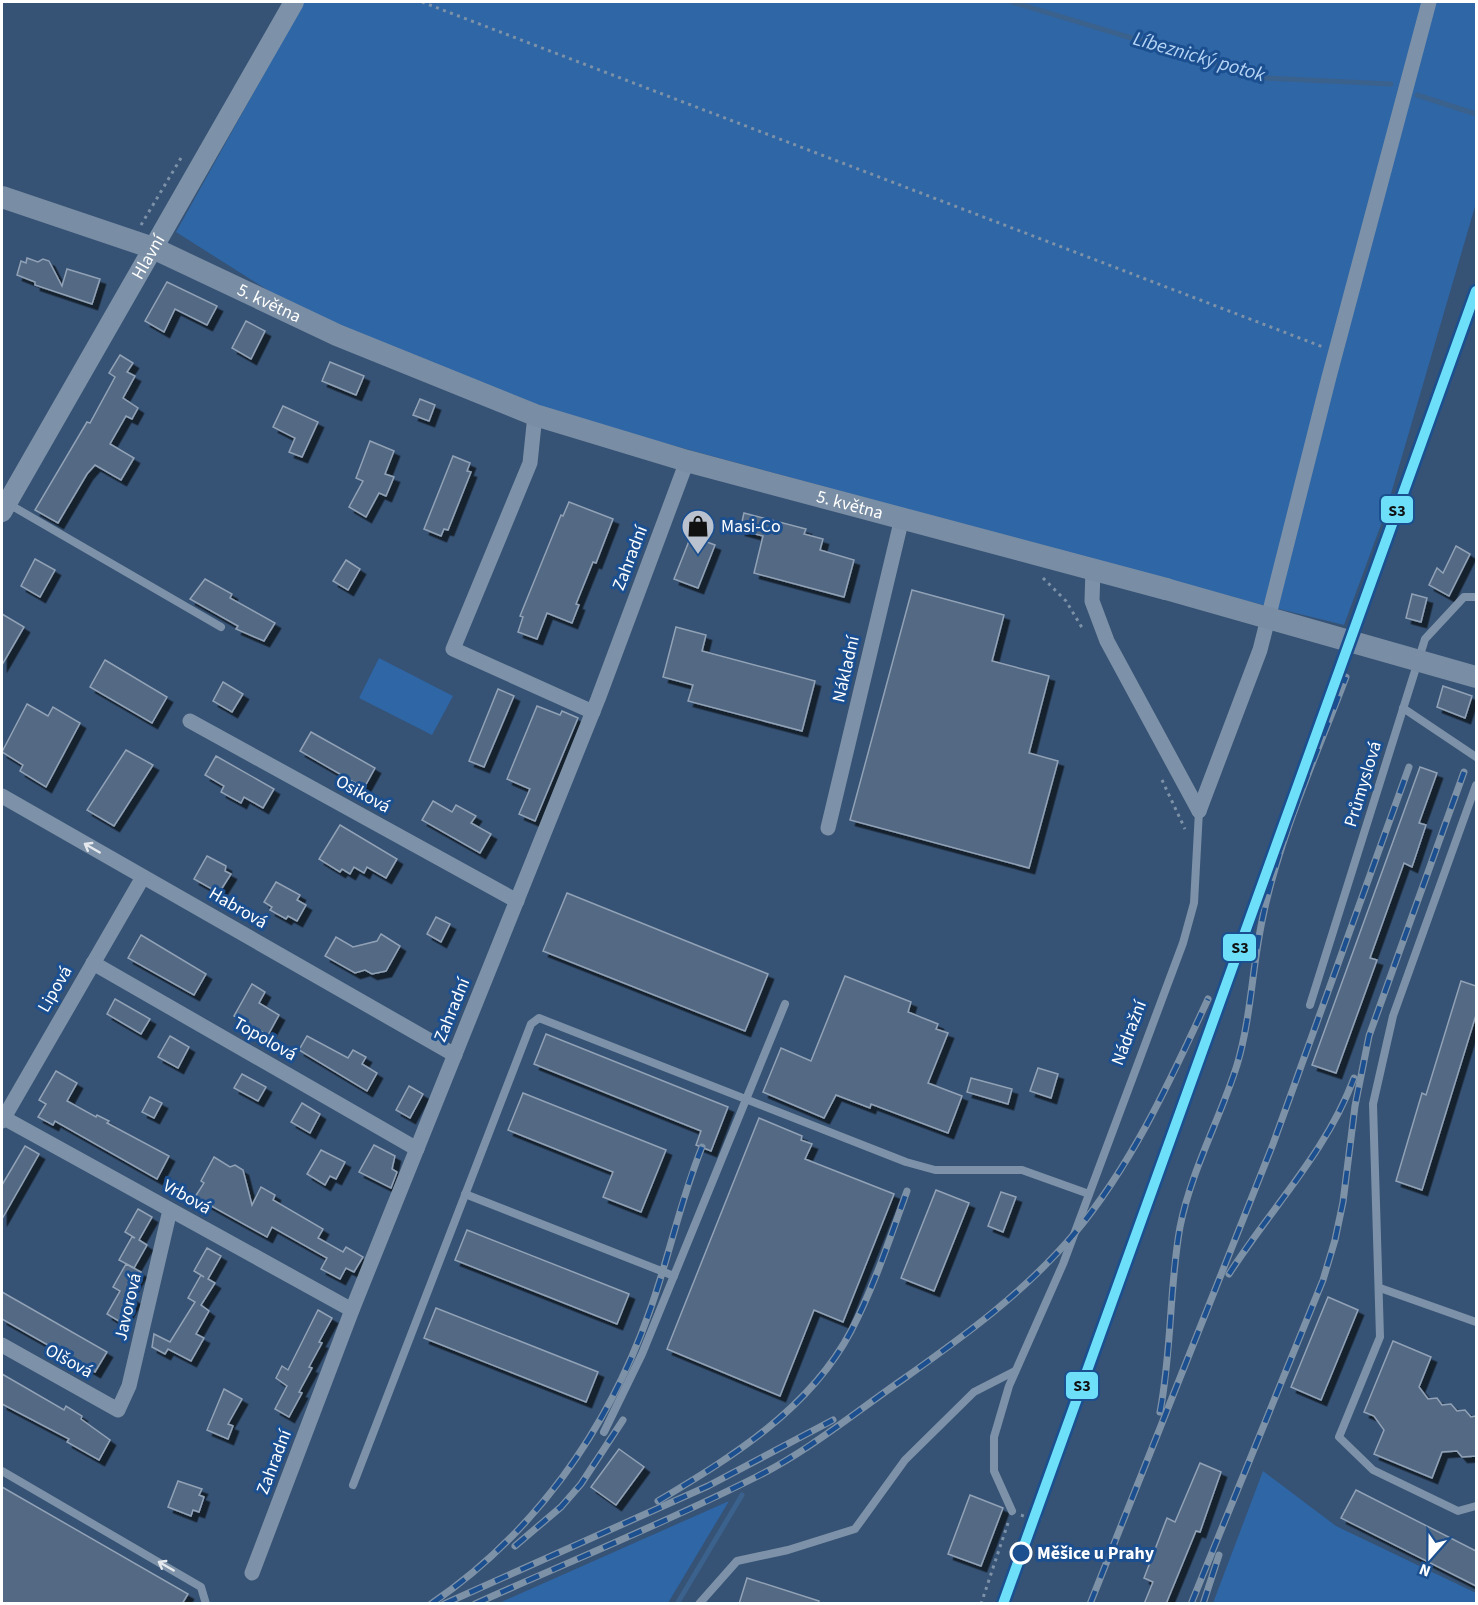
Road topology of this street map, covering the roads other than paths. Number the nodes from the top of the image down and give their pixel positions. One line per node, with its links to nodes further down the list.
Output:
1 (294, 2): 4 (street, Hlavní)
2 (1429, 2): 19 (street)
3 (2, 197): 4 (main road, 5. května)
4 (153, 248): 5 (main road, 5. května); 7 (street, Hlavní)
5 (535, 415): 6 (main road, 5. května); 14 (street)
6 (687, 461): 8 (main road, 5. května); 14 (street, Zahradní)
7 (4, 507): 11 (lane)
8 (902, 518): 9 (main road, 5. května); 20 (street, Nákladní)
9 (1093, 569): 12 (main road, 5. května, bridge); 19 (street)
10 (1476, 597): 13 (lane, Průmyslová)
11 (221, 627)
12 (1476, 678)
13 (1403, 708): 16 (lane); 25 (lane, Průmyslová)
14 (593, 712): 22 (street, Zahradní)
15 (190, 721): 22 (street, Osiková)
16 (1476, 757)
17 (1476, 785): 34 (lane)
18 (2, 796): 21 (street, Habrová, one-way to 18)
19 (1199, 812): 31 (lane, Nádražní)
20 (828, 828)
21 (143, 877): 23 (street, Lipová); 26 (street, Habrová)
22 (517, 901): 26 (street, Zahradní)
23 (93, 963): 28 (street, Lipová); 29 (street, Topolová)
24 (785, 1004): 27 (lane)
25 (1310, 1005)
26 (455, 1055): 29 (street, Zahradní)
27 (746, 1100): 30 (lane); 31 (lane); 33 (lane)
28 (2, 1120): 32 (street, Vrbová)
29 (417, 1149): 35 (street, Zahradní)
30 (465, 1194): 33 (lane); 42 (lane)
31 (1089, 1194): 38 (lane, Nádražní)
32 (170, 1210): 35 (street, Vrbová); 39 (street, Javorová)
33 (674, 1275): 40 (lane)
34 (1380, 1288): 36 (lane); 43 (lane)
35 (352, 1310): 45 (street, Zahradní)
36 (1476, 1322)
37 (2, 1345): 39 (street, Olšová)
38 (1015, 1371): 44 (lane, Nádražní); 47 (lane)
39 (118, 1410)
40 (604, 1432)
41 (2, 1471): 46 (lane, one-way to 41)
42 (353, 1485)
43 (1476, 1506)
44 (1012, 1511)
45 (252, 1573)
46 (206, 1604)
47 (699, 1604)

